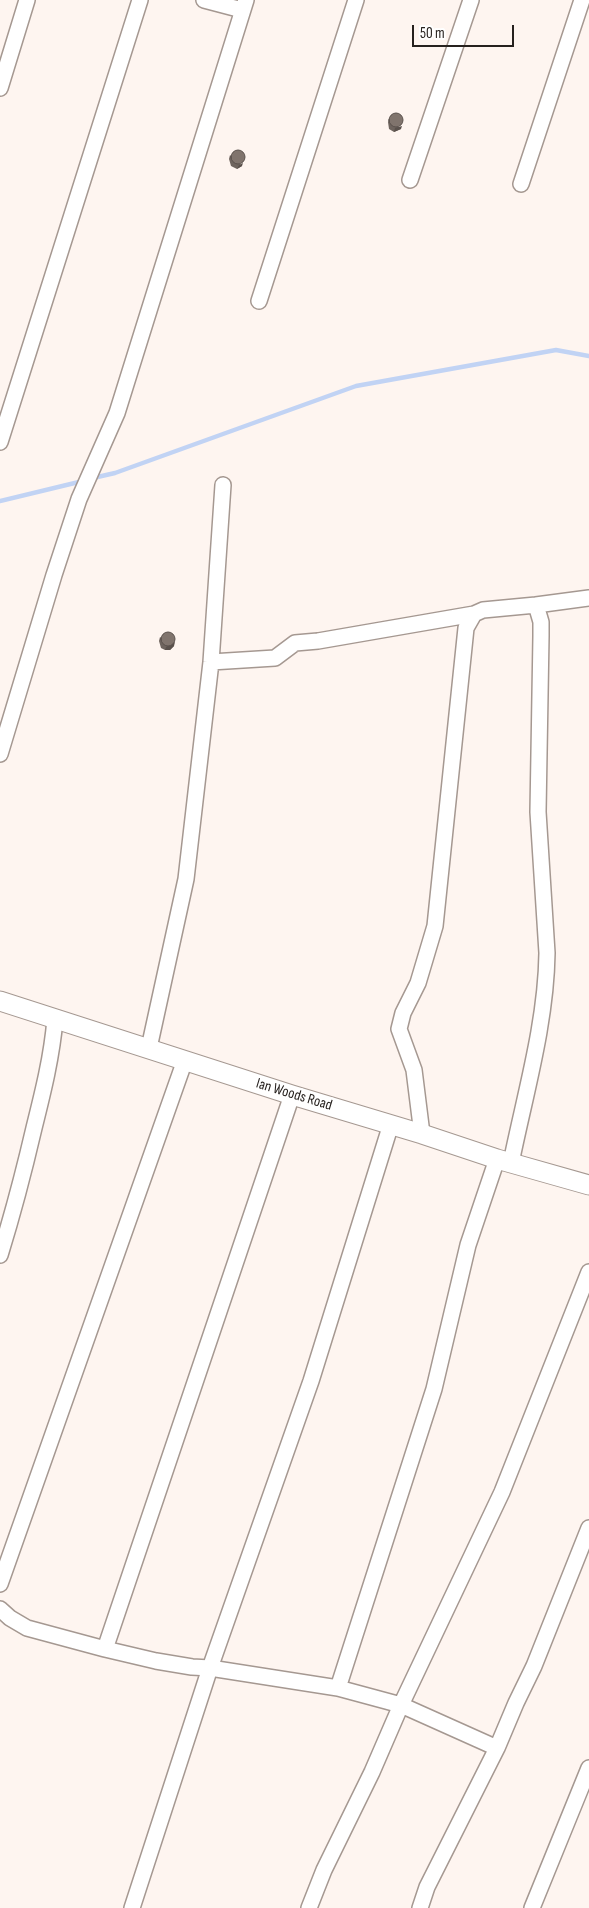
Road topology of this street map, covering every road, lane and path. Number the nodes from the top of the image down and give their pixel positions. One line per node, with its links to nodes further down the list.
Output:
1 (27, 0): 8 (street)
2 (140, 0): 12 (street)
3 (204, 0): 7 (street)
4 (356, 0): 11 (street)
5 (471, 0): 9 (street)
6 (582, 0): 10 (street)
7 (244, 5): 18 (street)
8 (0, 88)
9 (410, 180)
10 (521, 184)
11 (258, 301)
12 (0, 442)
13 (223, 485): 17 (street)
14 (589, 598): 15 (street)
15 (536, 605): 16 (street); 26 (street)
16 (474, 614): 17 (street); 25 (street)
17 (211, 662): 21 (street)
18 (0, 754)
19 (0, 1001): 20 (street, Ian Woods Road)
20 (55, 1019): 21 (street, Ian Woods Road); 28 (street)
21 (149, 1048): 22 (street, Ian Woods Road)
22 (185, 1060): 23 (street, Ian Woods Road); 31 (street)
23 (292, 1095): 24 (street, Ian Woods Road); 33 (street)
24 (391, 1124): 25 (street, Ian Woods Road); 34 (street)
25 (422, 1134): 26 (street, Ian Woods Road)
26 (504, 1161): 27 (street, Ian Woods Road); 35 (street)
27 (589, 1185)
28 (0, 1255)
29 (589, 1272): 36 (street)
30 (589, 1528): 37 (street)
31 (0, 1584)
32 (0, 1609): 33 (street)
33 (104, 1649): 34 (street)
34 (210, 1668): 35 (street); 39 (street)
35 (338, 1688): 36 (street)
36 (401, 1706): 37 (street); 40 (street)
37 (497, 1748): 41 (street)
38 (589, 1768): 42 (street)
39 (132, 1908)
40 (309, 1908)
41 (420, 1908)
42 (532, 1908)

